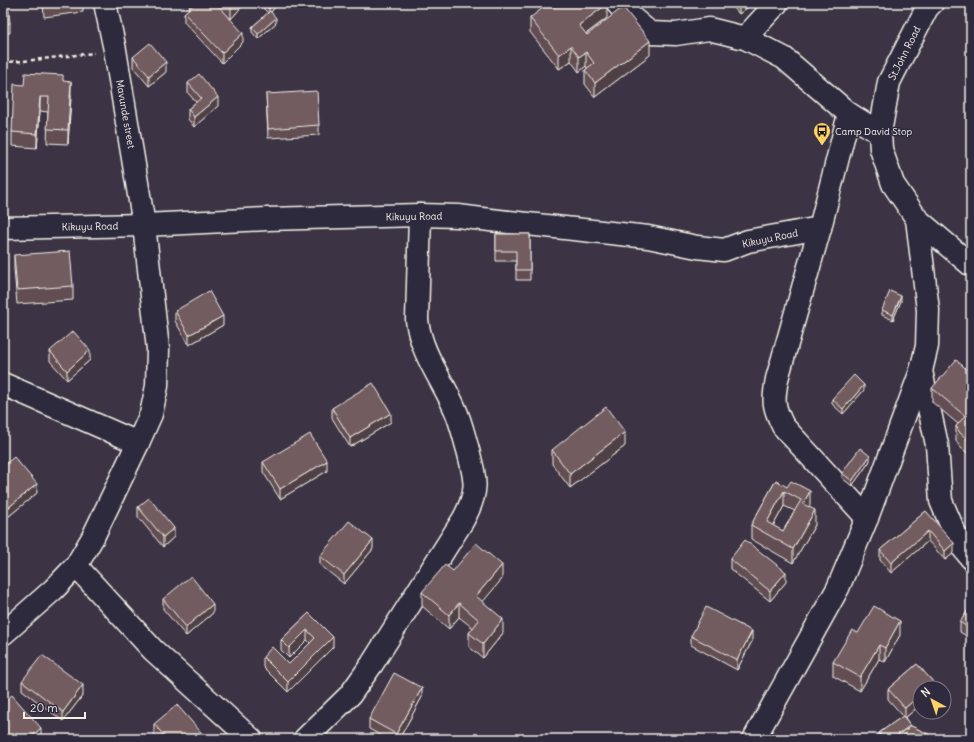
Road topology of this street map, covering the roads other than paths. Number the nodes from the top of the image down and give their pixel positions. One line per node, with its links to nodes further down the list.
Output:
1 (105, 3): 10 (street, Mavunde street)
2 (617, 3): 5 (street)
3 (777, 3): 5 (street)
4 (932, 3): 7 (street, St.John Road)
5 (745, 38): 6 (street)
6 (849, 114): 7 (street); 12 (street)
7 (880, 132): 9 (street, St.John Road)
8 (420, 215): 10 (street, Kikuyu Road); 12 (street, Kikuyu Road); 22 (street)
9 (917, 219): 13 (street, St.John Road); 14 (street)
10 (144, 225): 11 (street, Kikuyu Road); 16 (street, Mavunde street)
11 (3, 228)
12 (820, 228): 17 (street)
13 (971, 265)
14 (921, 371): 17 (street); 18 (street)
15 (3, 384): 16 (street)
16 (138, 443): 19 (street, Mavunde street)
17 (867, 518): 23 (street)
18 (971, 558)
19 (76, 566): 20 (street, Mavunde street); 21 (street)
20 (3, 634)
21 (250, 739)
22 (305, 739)
23 (754, 739)

